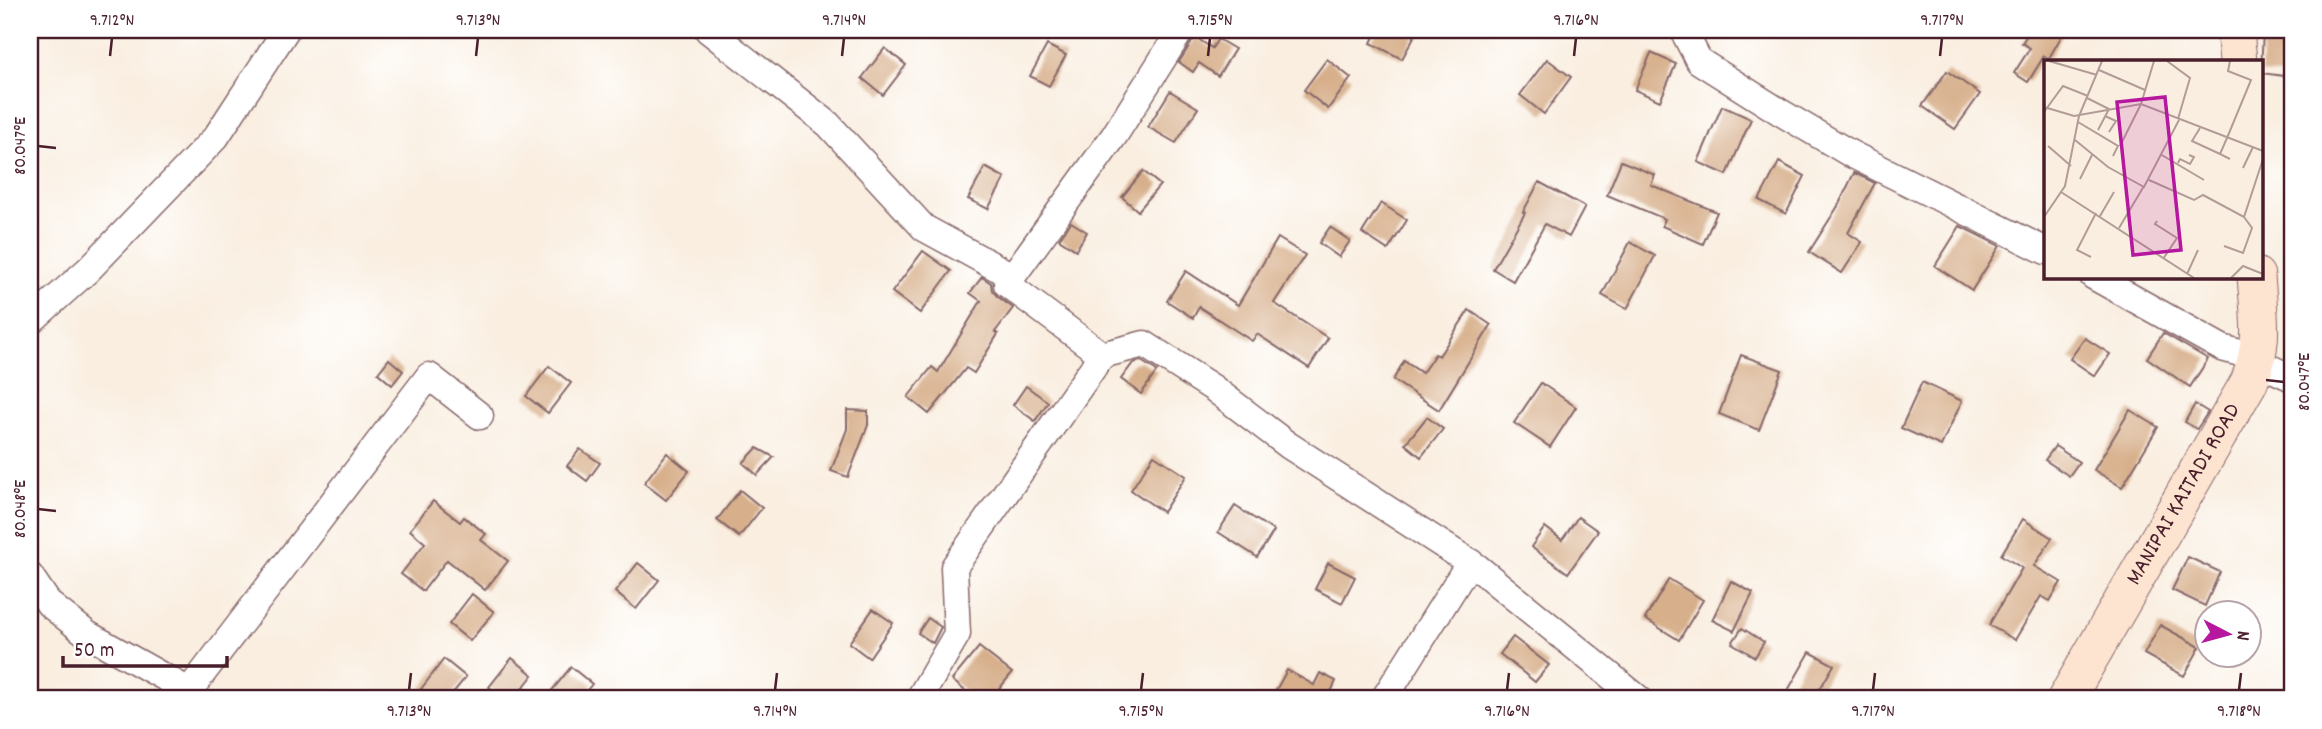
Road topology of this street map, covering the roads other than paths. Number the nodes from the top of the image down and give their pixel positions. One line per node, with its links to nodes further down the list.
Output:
1 (286, 30): 11 (street)
2 (708, 30): 8 (street)
3 (1181, 30): 8 (street)
4 (1683, 30): 7 (street)
5 (2235, 30): 6 (main road)
6 (2238, 60)
7 (2044, 250)
8 (1012, 276): 12 (street)
9 (2097, 278): 13 (street)
10 (2256, 278): 13 (main road, MANIPAI KAITADI ROAD)
11 (30, 322)
12 (1102, 355): 16 (street); 18 (street)
13 (2258, 360): 14 (street); 21 (main road, MANIPAI KAITADI ROAD)
14 (2292, 378)
15 (480, 416): 17 (street)
16 (1470, 562): 19 (street); 20 (street)
17 (30, 576)
18 (919, 699)
19 (1384, 699)
20 (1639, 699)
21 (2066, 699)

